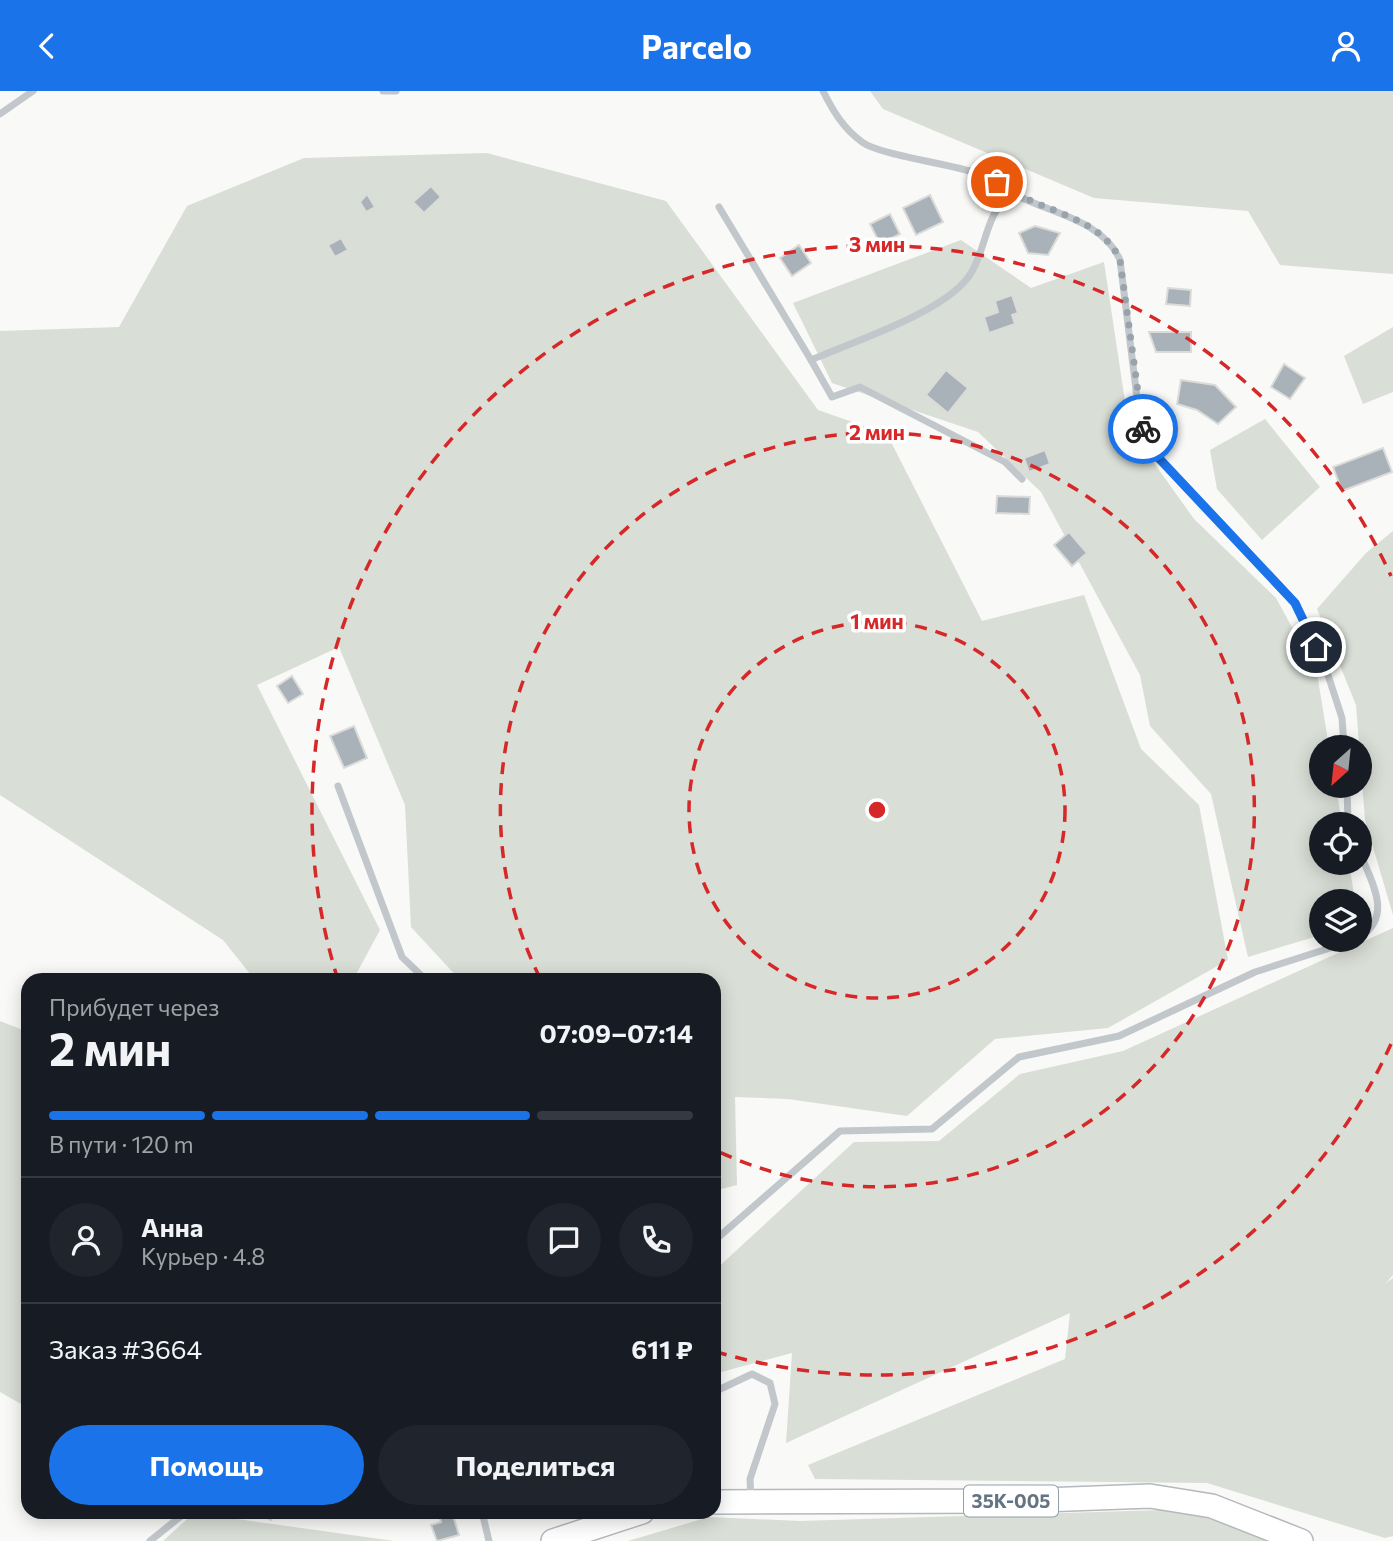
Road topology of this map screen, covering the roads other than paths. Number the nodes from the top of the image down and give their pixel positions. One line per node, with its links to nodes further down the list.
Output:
1 (33, 91): 5 (lane)
2 (383, 91): 3 (lane)
3 (396, 91)
4 (823, 91): 6 (lane)
5 (0, 114)
6 (1012, 193): 7 (lane); 9 (lane); 11 (lane)
7 (976, 194)
8 (719, 207): 9 (lane)
9 (811, 360): 10 (lane)
10 (1021, 479)
11 (1344, 735)
12 (338, 786): 16 (lane)
13 (1369, 875): 14 (lane)
14 (1372, 928)
15 (1318, 952): 17 (lane)
16 (419, 973)
17 (721, 1235)
18 (721, 1389): 19 (lane)
19 (751, 1500): 20 (main road, 35К-005); 27 (main road, 35К-005)
20 (721, 1502)
21 (177, 1519): 24 (lane)
22 (484, 1519): 25 (lane)
23 (621, 1519): 26 (main road)
24 (150, 1541)
25 (489, 1541)
26 (553, 1541)
27 (1301, 1541)

